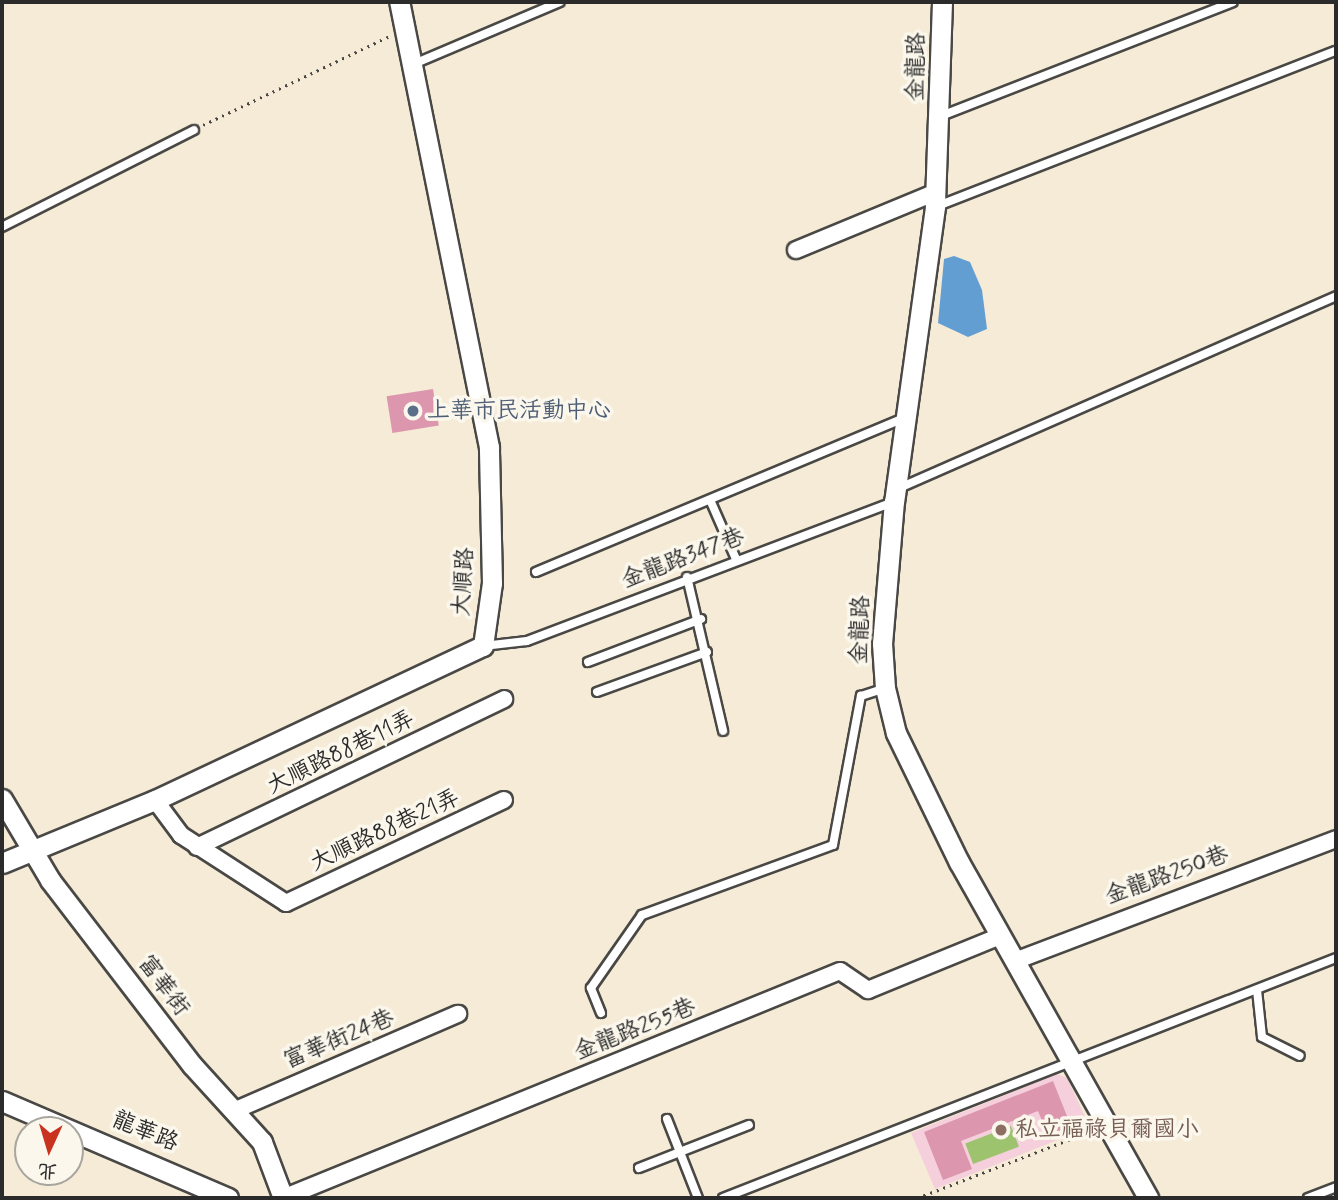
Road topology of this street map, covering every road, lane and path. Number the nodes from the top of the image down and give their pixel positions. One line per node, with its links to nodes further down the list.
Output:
1 (399, 2): 5 (street, 大順路)
2 (560, 2): 7 (lane)
3 (942, 2): 8 (street, 金龍路)
4 (1233, 2): 8 (lane)
5 (405, 28): 7 (street, 大順路); 9 (path)
6 (1336, 51): 10 (lane)
7 (416, 63): 21 (street, 大順路)
8 (941, 116): 10 (street, 金龍路)
9 (194, 130): 11 (lane)
10 (936, 200): 12 (street); 14 (street, 金龍路)
11 (2, 227)
12 (796, 250)
13 (1336, 296): 15 (lane, 金龍路347巷)
14 (906, 417): 15 (street, 金龍路); 16 (lane)
15 (895, 495): 17 (lane, 金龍路347巷); 24 (street, 金龍路)
16 (711, 502): 17 (lane); 18 (lane)
17 (736, 559): 19 (lane, 金龍路347巷)
18 (536, 572)
19 (687, 577): 20 (lane); 21 (lane, 金龍路347巷)
20 (701, 619): 22 (lane); 23 (lane)
21 (483, 646): 29 (street, 大順路)
22 (707, 652): 25 (lane); 27 (lane)
23 (588, 662)
24 (885, 688): 35 (street, 金龍路); 40 (lane)
25 (597, 692)
26 (505, 699): 32 (street, 大順路88巷11弄)
27 (723, 731)
28 (2, 799): 33 (street, 富華街)
29 (155, 800): 32 (street); 33 (street, 大順路)
30 (504, 800): 32 (street, 大順路88巷21弄)
31 (1336, 839): 37 (street, 金龍路250巷)
32 (197, 847)
33 (34, 849): 34 (street, 大順路); 44 (street, 富華街)
34 (2, 863)
35 (1000, 936): 37 (street, 金龍路); 52 (street, 金龍路255巷)
36 (1336, 958): 38 (lane)
37 (1015, 961): 42 (street, 金龍路)
38 (1256, 990): 41 (lane); 42 (lane)
39 (458, 1013): 44 (street, 富華街24巷)
40 (601, 1013)
41 (1300, 1056)
42 (1071, 1062): 47 (street, 金龍路); 54 (lane)
43 (2, 1101): 51 (street, 龍華路)
44 (238, 1109): 52 (street, 富華街)
45 (667, 1119): 48 (lane)
46 (749, 1125): 48 (lane)
47 (1107, 1125): 55 (path); 56 (street, 金龍路)
48 (679, 1152): 49 (lane); 53 (lane)
49 (639, 1168)
50 (1336, 1188): 57 (lane)
51 (228, 1198)
52 (283, 1198)
53 (698, 1198)
54 (723, 1198)
55 (917, 1198)
56 (1147, 1198)
57 (1308, 1198)

